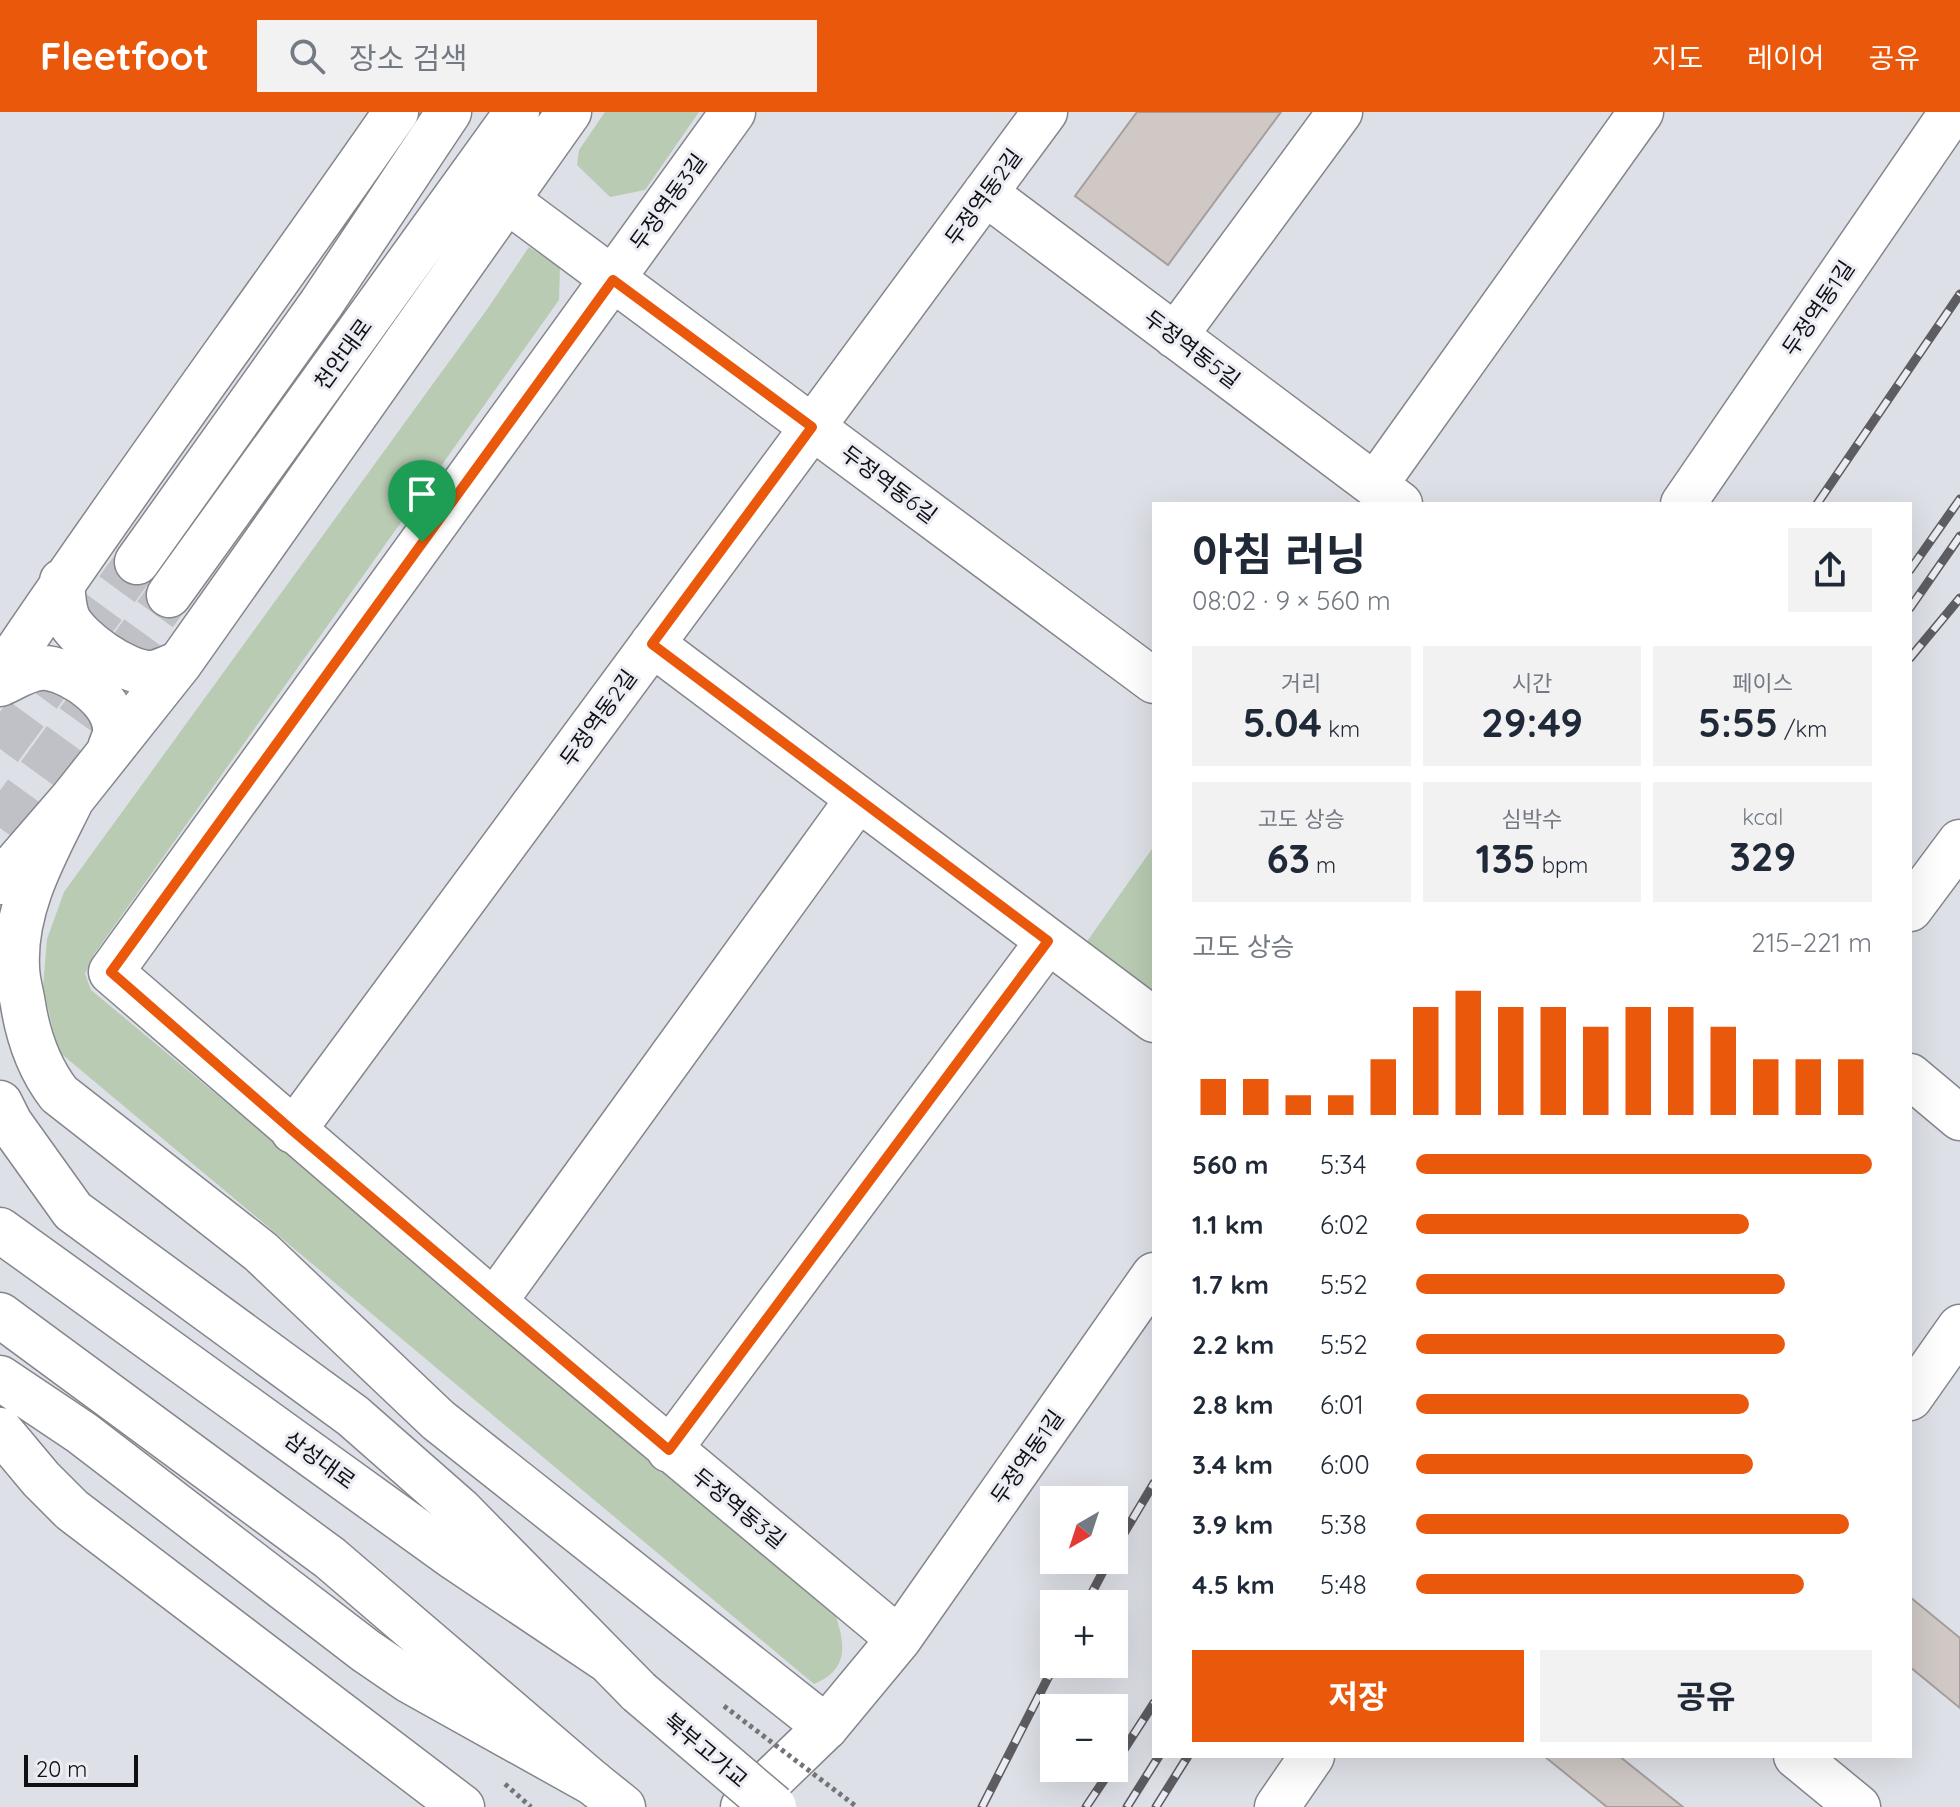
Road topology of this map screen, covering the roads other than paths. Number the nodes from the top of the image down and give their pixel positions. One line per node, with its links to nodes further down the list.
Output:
1 (396, 112): 18 (main road)
2 (449, 112): 17 (main road)
3 (517, 112): 19 (main road, 천안대로)
4 (569, 112): 11 (main road)
5 (733, 112): 12 (main road, 두정역동3길)
6 (1045, 112): 10 (main road, 두정역동2길)
7 (1340, 112): 13 (main road)
8 (1641, 112): 15 (main road)
9 (1949, 113): 16 (main road, 두정역동1길)
10 (985, 193): 13 (main road, 두정역동5길); 14 (main road, 두정역동2길)
11 (508, 201): 12 (main road, 두정역동6길); 21 (main road)
12 (613, 280): 14 (main road, 두정역동6길); 36 (main road, 두정역동3길)
13 (1175, 336): 15 (main road, 두정역동5길)
14 (812, 427): 20 (main road, 두정역동2길); 23 (main road, 두정역동6길)
15 (1388, 495)
16 (1684, 502)
17 (137, 562)
18 (62, 581): 21 (main road); 22 (main road)
19 (169, 595)
20 (652, 644): 27 (main road); 36 (main road, 두정역동2길)
21 (180, 663): 25 (main road)
22 (0, 676)
23 (1152, 680)
24 (0, 684): 25 (main road)
25 (109, 752): 26 (main road)
26 (72, 799): 29 (main road); 51 (main road)
27 (858, 799): 31 (main road); 41 (main road)
28 (1960, 842): 30 (main road)
29 (0, 882)
30 (1912, 906)
31 (1048, 941): 32 (main road); 47 (main road)
32 (1152, 1019)
33 (1912, 1078): 35 (main road)
34 (0, 1103): 38 (main road)
35 (1960, 1118)
36 (293, 1131): 41 (main road, 두정역동3길)
37 (0, 1157): 38 (main road)
38 (73, 1211): 49 (main road)
39 (0, 1230): 49 (main road, 삼성대로)
40 (1152, 1278): 48 (main road, 두정역동1길)
41 (494, 1302): 47 (main road, 두정역동3길)
42 (0, 1315): 54 (main road)
43 (1960, 1327): 45 (main road)
44 (0, 1378): 54 (main road)
45 (1912, 1395)
46 (0, 1430): 55 (main road)
47 (669, 1450): 48 (main road, 두정역동3길)
48 (899, 1639): 51 (main road, 두정역동1길)
49 (604, 1658): 50 (main road, 삼성대로)
50 (639, 1692): 57 (main road, 북부고가교, bridge)
51 (826, 1727): 56 (main road, 두정역동1길)
52 (1311, 1758): 58 (main road)
53 (1798, 1758): 59 (main road)
54 (608, 1795)
55 (462, 1807)
56 (743, 1807)
57 (774, 1807)
58 (1277, 1807)
59 (1858, 1807)

